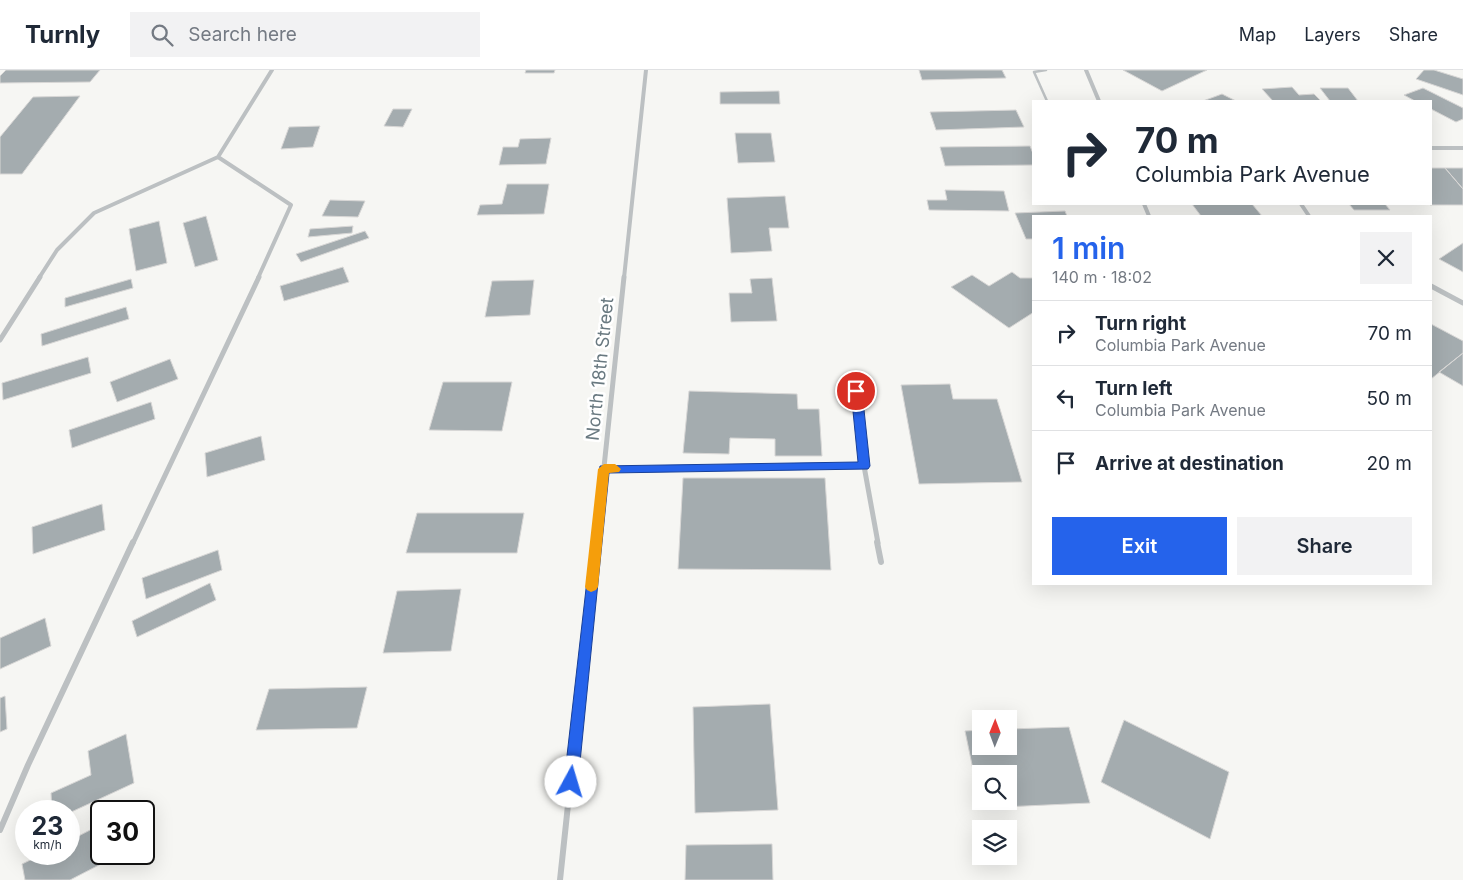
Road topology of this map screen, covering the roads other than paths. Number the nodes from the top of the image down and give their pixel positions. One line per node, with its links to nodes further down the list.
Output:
1 (272, 70): 9 (street)
2 (646, 70): 15 (street, North 18th Street)
3 (1046, 70): 5 (lane)
4 (1086, 70): 6 (street)
5 (1047, 100)
6 (1099, 100)
7 (1432, 148): 8 (street)
8 (1463, 148)
9 (218, 157): 12 (street); 17 (street)
10 (1432, 287): 11 (street)
11 (1463, 303)
12 (0, 340)
13 (856, 391): 14 (street)
14 (864, 466): 15 (street); 16 (street)
15 (604, 469): 18 (street, North 18th Street)
16 (881, 562)
17 (0, 830)
18 (560, 880)

